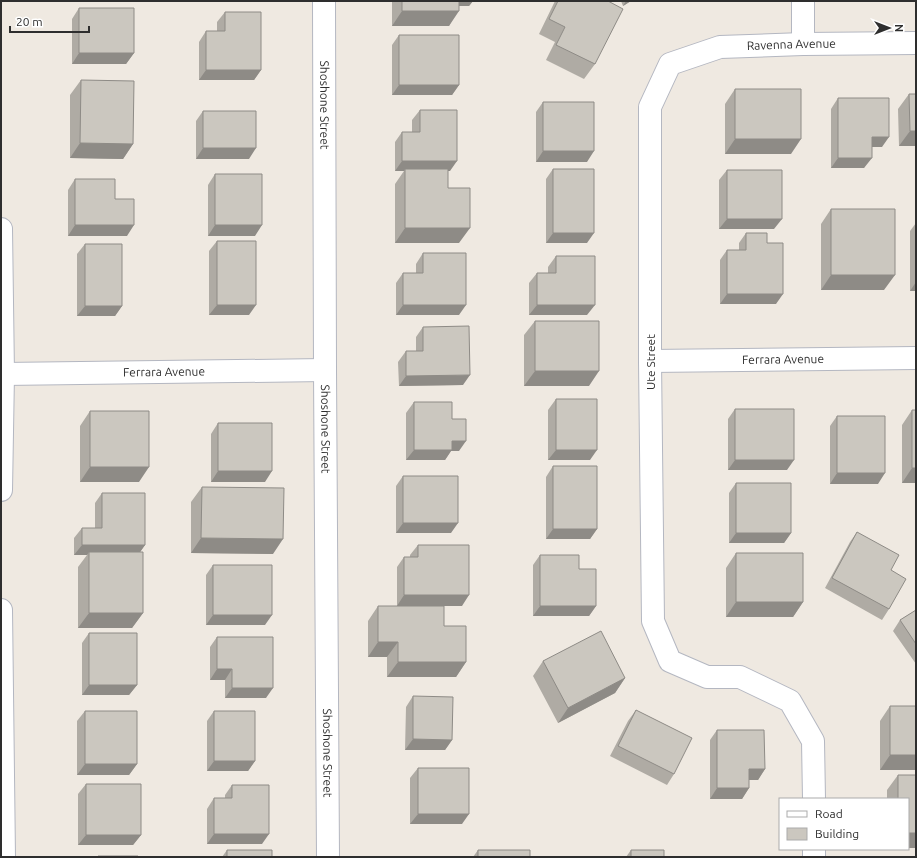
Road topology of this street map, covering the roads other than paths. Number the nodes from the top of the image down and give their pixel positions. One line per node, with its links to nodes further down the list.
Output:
1 (324, 1): 9 (street, Shoshone Street)
2 (803, 1): 4 (street)
3 (916, 43): 4 (street, Ravenna Avenue)
4 (803, 44): 5 (street, Ravenna Avenue)
5 (670, 64): 8 (street, Ute Street)
6 (1, 229): 10 (street)
7 (916, 358): 8 (street, Ferrara Avenue)
8 (650, 361): 13 (street, Ute Street)
9 (325, 370): 10 (street, Ferrara Avenue); 15 (street, Shoshone Street)
10 (3, 374): 11 (street)
11 (1, 490)
12 (1, 610): 14 (street)
13 (814, 798)
14 (4, 857)
15 (328, 857)

